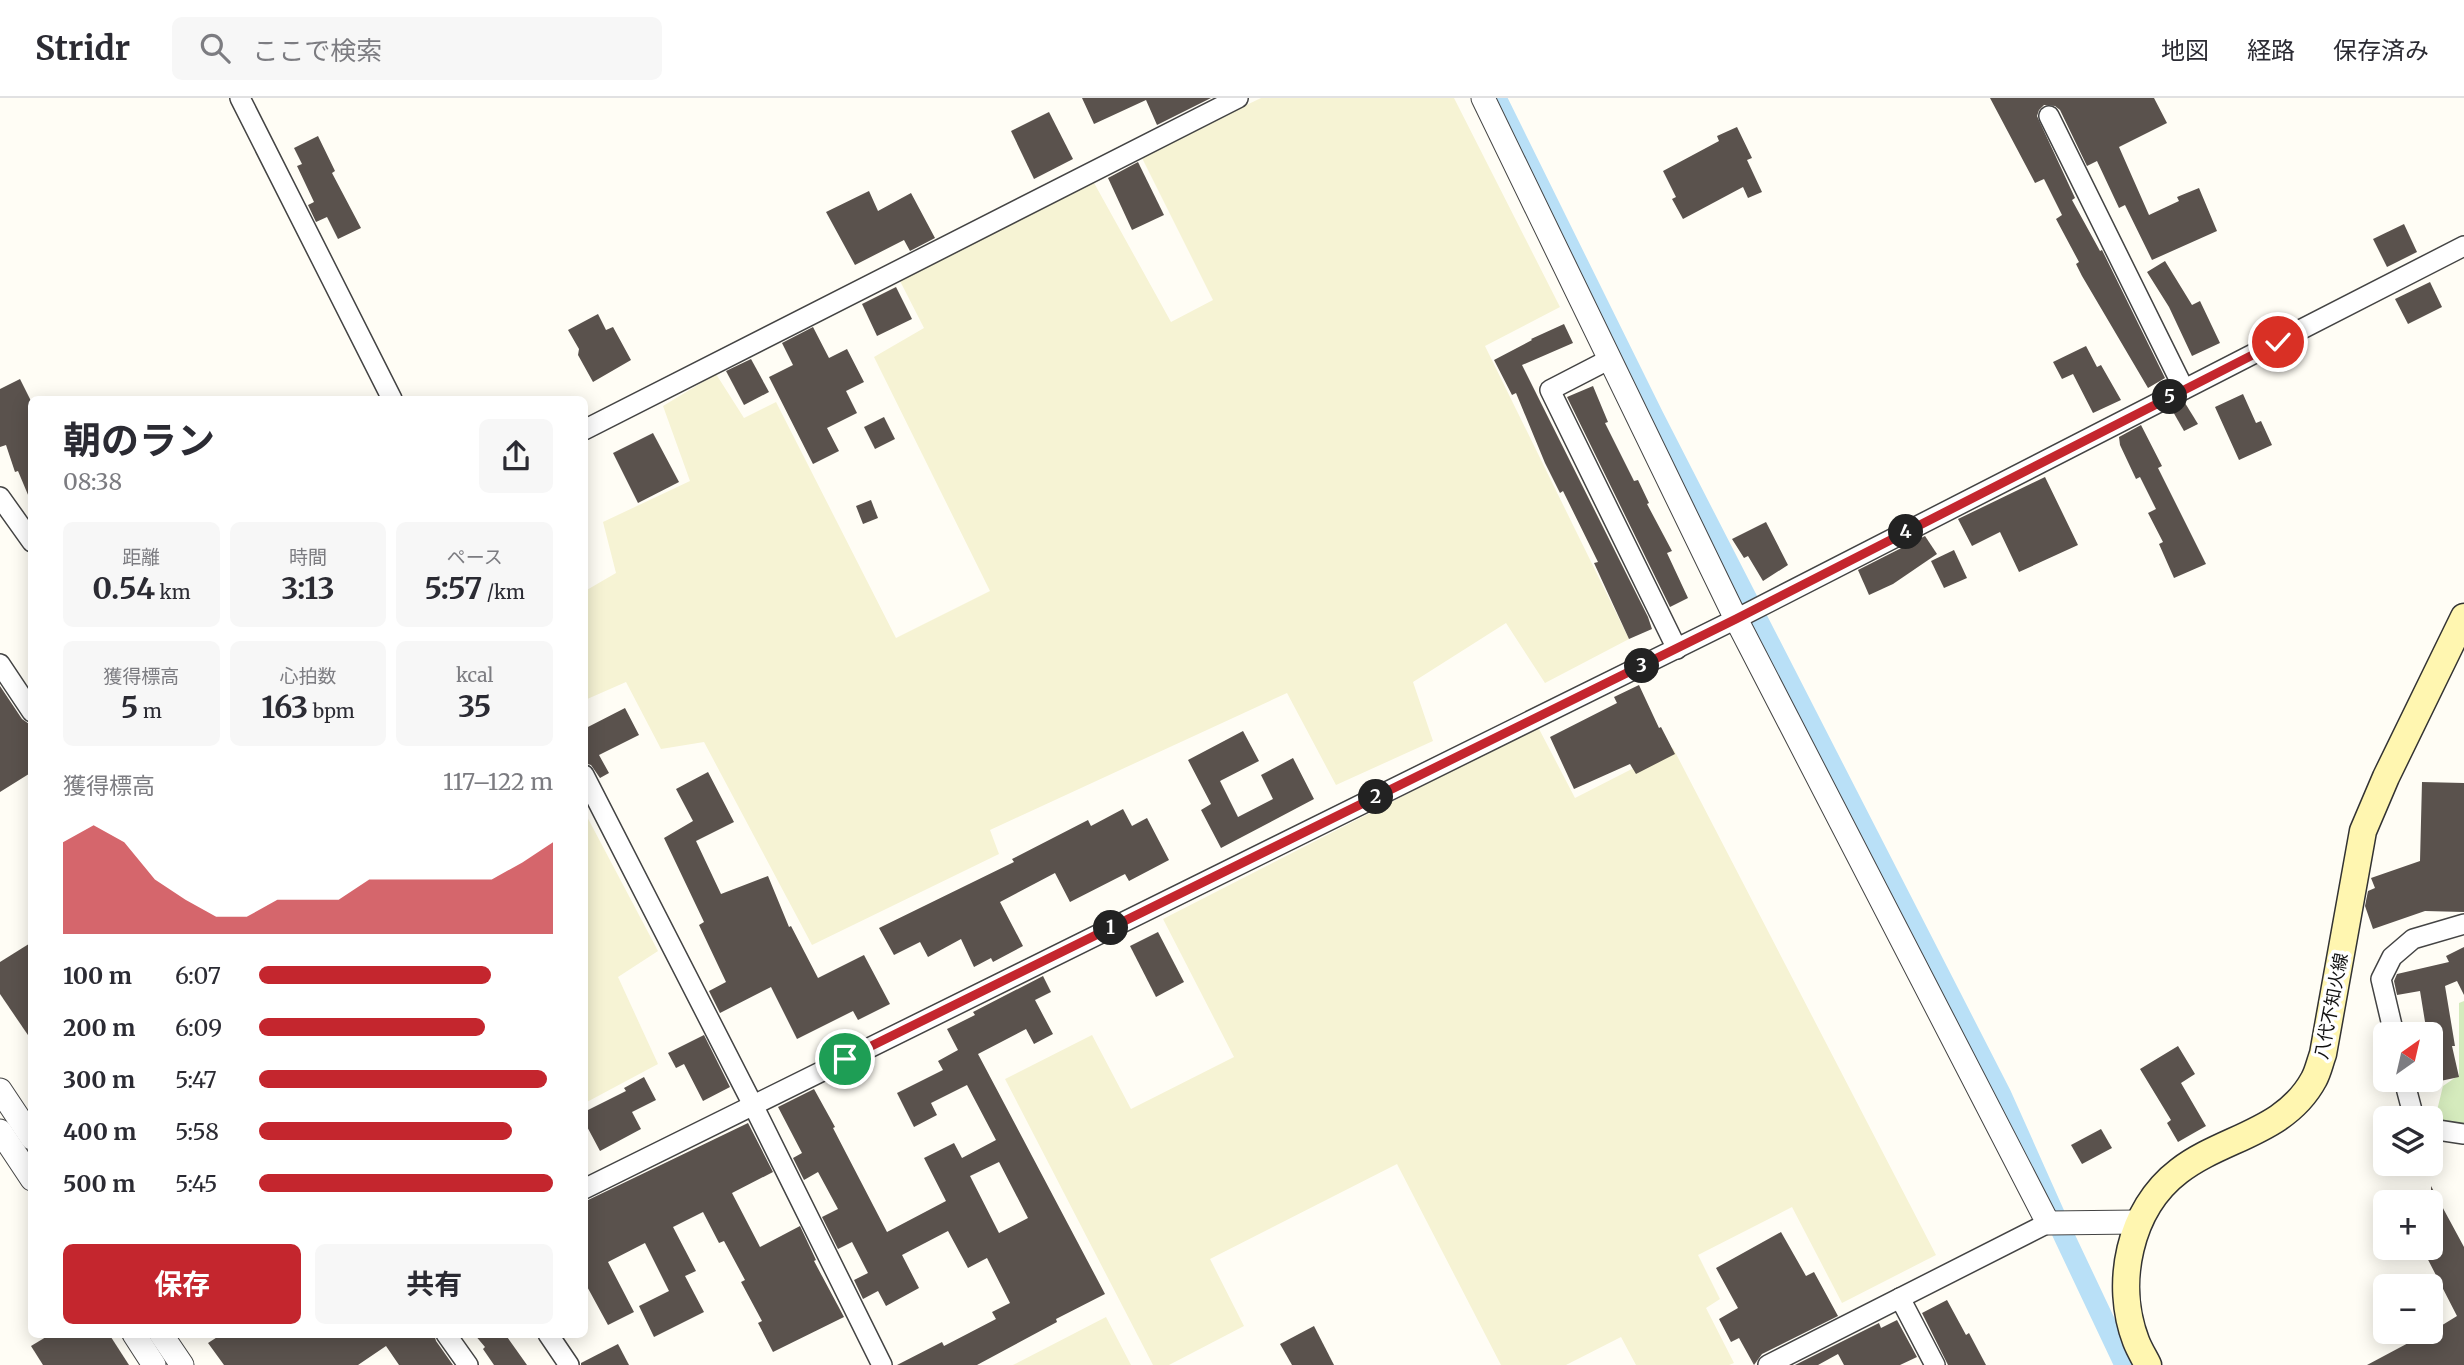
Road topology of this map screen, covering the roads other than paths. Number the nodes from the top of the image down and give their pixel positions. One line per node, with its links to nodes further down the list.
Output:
1 (240, 98): 8 (street)
2 (1238, 98): 9 (street)
3 (1483, 98): 6 (street)
4 (2049, 116): 7 (street)
5 (2464, 246): 7 (street)
6 (1610, 359): 13 (street); 14 (street)
7 (2185, 389): 13 (street)
8 (391, 396)
9 (588, 428)
10 (0, 497): 11 (street)
11 (28, 536)
12 (2464, 617): 28 (main road, 八代不知火線)
13 (1736, 619): 14 (street); 29 (street)
14 (1677, 649): 21 (street)
15 (0, 664): 16 (street)
16 (28, 706)
17 (588, 783): 21 (street)
18 (2464, 925): 19 (street)
19 (2391, 1022)
20 (0, 1090): 24 (street)
21 (753, 1105): 27 (street); 39 (street)
22 (0, 1131): 26 (street)
23 (2443, 1131): 25 (street)
24 (28, 1132)
25 (2464, 1134)
26 (28, 1173)
27 (588, 1187)
28 (2138, 1222): 29 (street); 42 (main road, 八代不知火線)
29 (2049, 1223): 30 (street)
30 (1899, 1298): 40 (street); 41 (street)
31 (137, 1338): 35 (street)
32 (164, 1338): 36 (street)
33 (449, 1338): 37 (street)
34 (551, 1338): 38 (street)
35 (155, 1365)
36 (182, 1365)
37 (468, 1365)
38 (569, 1365)
39 (883, 1365)
40 (1768, 1365)
41 (1934, 1365)
42 (2148, 1365)

